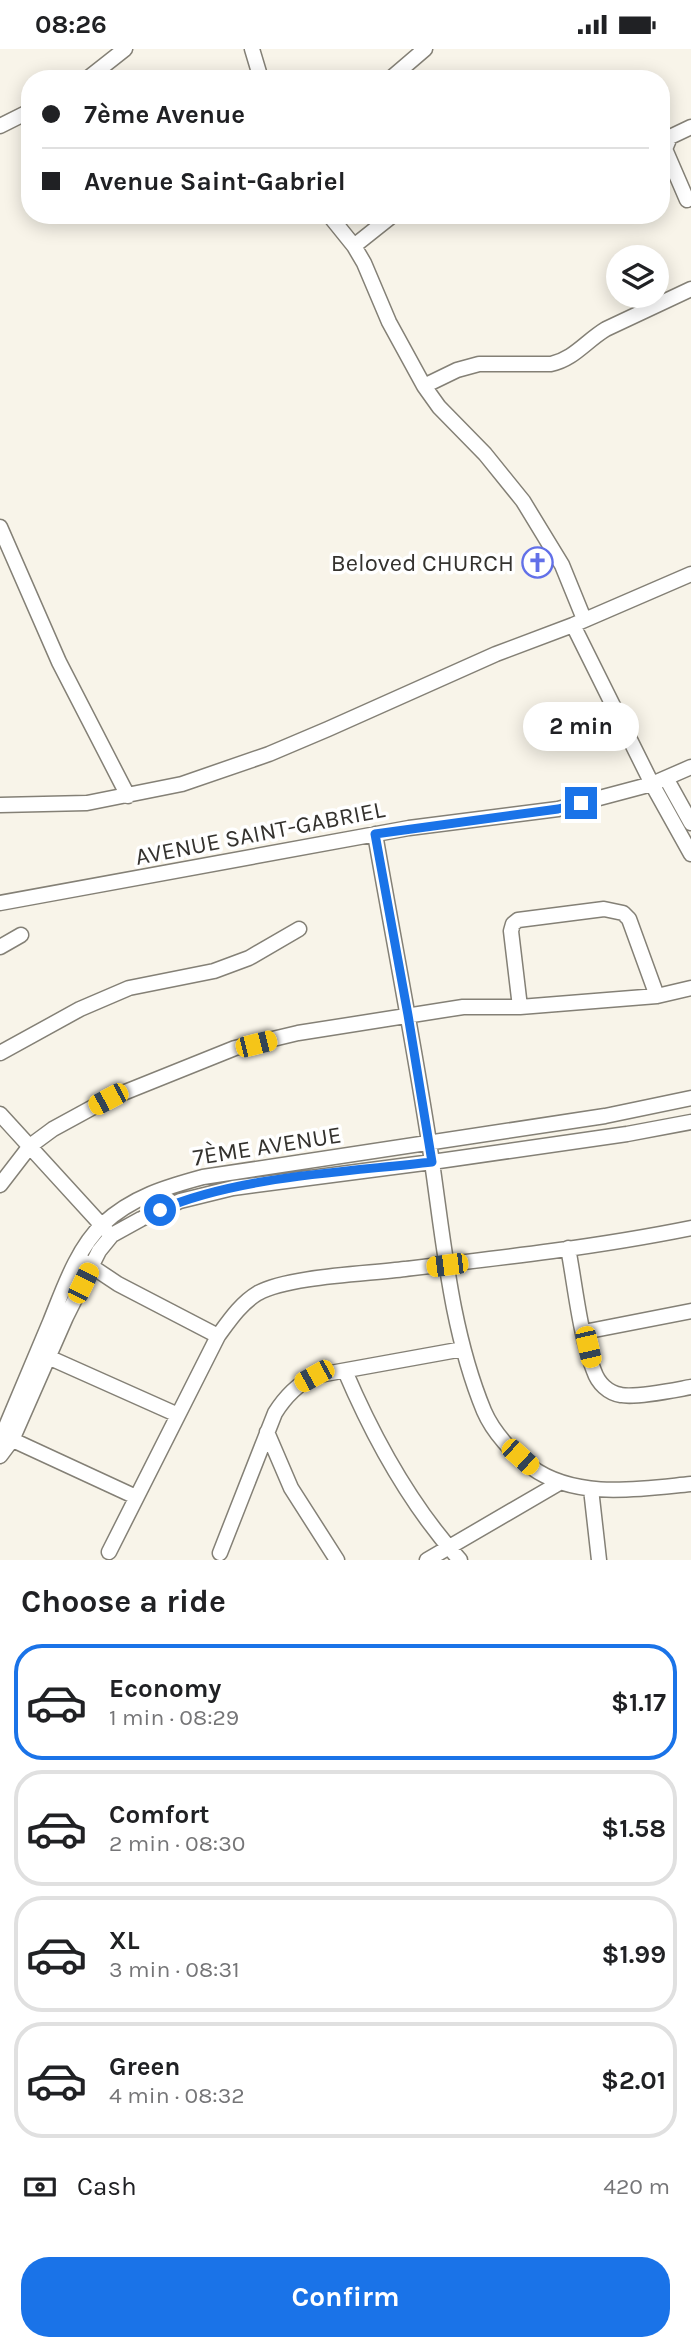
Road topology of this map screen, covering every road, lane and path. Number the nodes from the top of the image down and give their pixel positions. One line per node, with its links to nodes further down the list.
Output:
1 (125, 49): 4 (street)
2 (252, 49): 5 (street)
3 (425, 49): 6 (street)
4 (98, 70)
5 (258, 70)
6 (400, 70)
7 (21, 116): 8 (street)
8 (0, 126)
9 (691, 127): 10 (street)
10 (670, 137)
11 (670, 160): 12 (street)
12 (690, 204)
13 (336, 224): 15 (street)
14 (382, 224): 15 (street)
15 (354, 246): 17 (street)
16 (691, 289): 17 (street)
17 (424, 386): 20 (street)
18 (0, 527): 23 (street)
19 (691, 574): 20 (street)
20 (578, 622): 22 (street); 23 (street)
21 (691, 767): 22 (street, AVENUE SAINT-GABRIEL)
22 (659, 781): 25 (street); 26 (street, AVENUE SAINT-GABRIEL); 27 (street)
23 (128, 796): 24 (street)
24 (0, 805)
25 (691, 823)
26 (375, 834): 28 (street, AVENUE SAINT-GABRIEL); 35 (street)
27 (691, 854)
28 (0, 903)
29 (299, 929): 36 (street)
30 (21, 935): 31 (street)
31 (0, 947)
32 (691, 988): 33 (street)
33 (657, 996): 34 (street); 34 (street)
34 (520, 1007): 35 (street)
35 (408, 1015): 40 (street); 41 (street)
36 (0, 1053)
37 (691, 1098): 40 (street, 7ÈME AVENUE)
38 (0, 1114): 41 (street)
39 (691, 1122): 42 (street, 7ÈME AVENUE)
40 (429, 1144): 42 (street); 45 (street, 7ÈME AVENUE)
41 (30, 1146): 43 (street); 45 (street)
42 (432, 1162): 45 (street, 7ÈME AVENUE); 48 (street)
43 (0, 1185)
44 (691, 1228): 46 (street)
45 (107, 1230): 47 (street, 7ÈME AVENUE)
46 (568, 1248): 48 (street); 50 (street)
47 (85, 1262): 51 (street); 53 (street, 7ÈME AVENUE); 58 (street, 7ÈME AVENUE)
48 (447, 1265): 51 (street); 52 (street)
49 (691, 1311): 50 (street)
50 (584, 1332): 55 (street)
51 (218, 1336): 56 (street)
52 (463, 1349): 54 (street); 60 (street)
53 (48, 1357): 56 (street); 58 (street, 7ÈME AVENUE)
54 (345, 1371): 57 (street); 64 (street)
55 (691, 1387)
56 (178, 1415): 63 (street)
57 (267, 1432): 66 (street); 67 (street)
58 (5, 1440): 59 (street, 7ÈME AVENUE); 63 (street)
59 (0, 1456)
60 (561, 1482): 62 (street); 64 (street)
61 (691, 1484): 62 (street)
62 (592, 1489): 70 (street)
63 (136, 1497): 65 (street)
64 (448, 1547): 68 (street); 69 (street)
65 (109, 1552)
66 (220, 1553)
67 (337, 1560)
68 (427, 1560)
69 (460, 1560)
70 (599, 1560)

